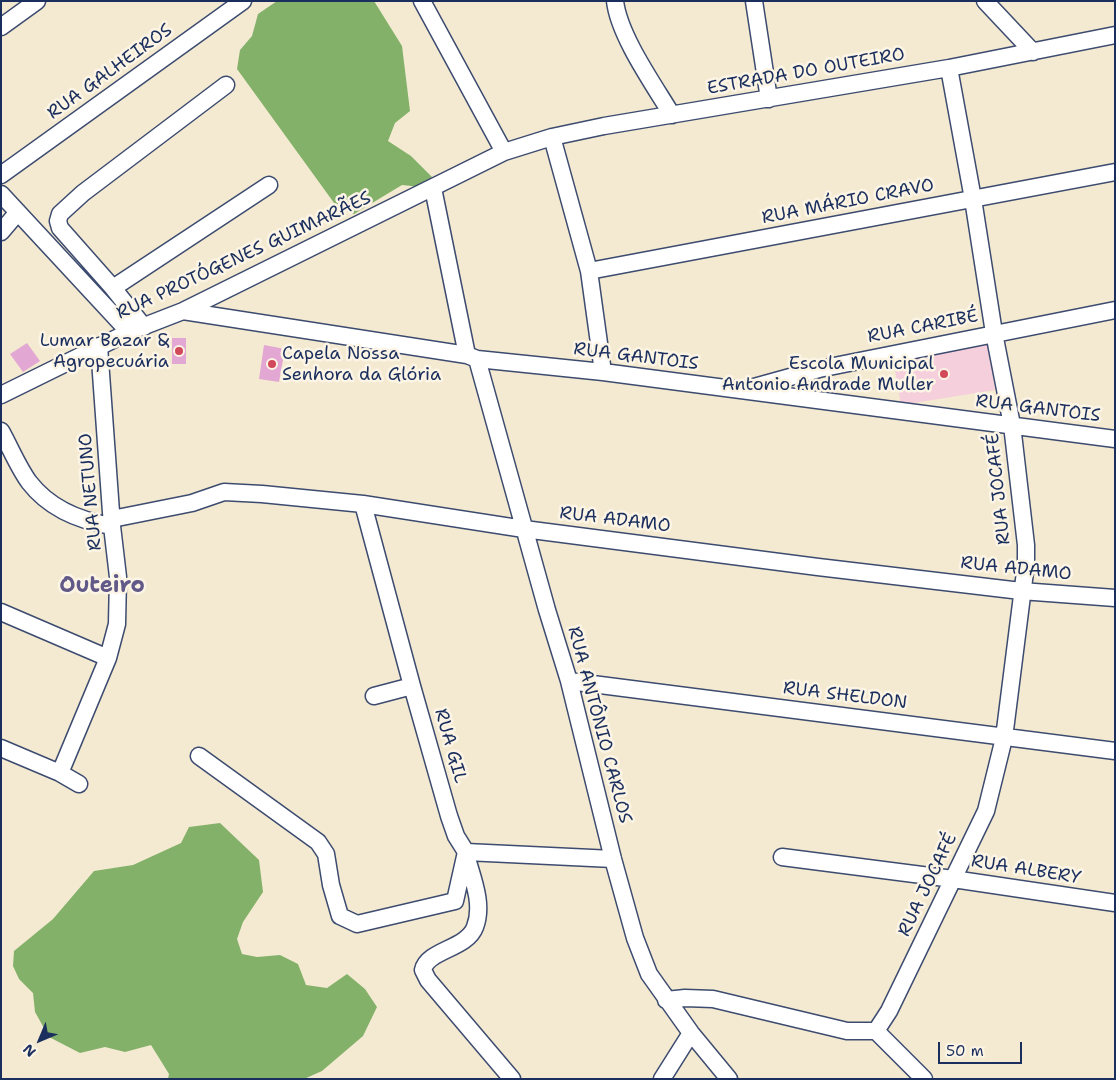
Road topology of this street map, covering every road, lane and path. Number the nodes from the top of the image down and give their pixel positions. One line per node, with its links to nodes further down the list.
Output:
1 (37, 1): 7 (street)
2 (243, 1): 17 (street, RUA GALHEIROS)
3 (422, 1): 15 (street)
4 (615, 1): 13 (street)
5 (754, 1): 12 (street)
6 (984, 1): 9 (street)
7 (1, 27)
8 (1115, 35): 9 (street, ESTRADA DO OUTEIRO)
9 (1033, 52): 10 (street, ESTRADA DO OUTEIRO)
10 (949, 68): 12 (street, ESTRADA DO OUTEIRO); 21 (street, RUA JOCAFÉ)
11 (226, 85): 25 (street)
12 (769, 99): 13 (street, ESTRADA DO OUTEIRO)
13 (672, 115): 14 (street, ESTRADA DO OUTEIRO)
14 (552, 138): 15 (street, ESTRADA DO OUTEIRO); 24 (street)
15 (504, 152): 19 (street, RUA PROTÓGENES GUIMARÃES)
16 (1115, 172): 21 (street, RUA MÁRIO CRAVO)
17 (1, 175)
18 (269, 185): 25 (street)
19 (433, 188): 27 (street, RUA PROTÓGENES GUIMARÃES); 31 (street, RUA ANTÔNIO CARLOS)
20 (1, 194): 22 (street)
21 (973, 198): 24 (street, RUA MÁRIO CRAVO); 29 (street, RUA JOCAFÉ)
22 (18, 212): 23 (street); 28 (street)
23 (1, 232)
24 (589, 271): 32 (street)
25 (114, 288): 28 (street)
26 (1115, 310): 29 (street, RUA CARIBÉ)
27 (183, 311): 28 (street, RUA PROTÓGENES GUIMARÃES); 31 (street, RUA GANTOIS)
28 (136, 329): 30 (street, RUA PROTÓGENES GUIMARÃES)
29 (994, 334): 33 (street, RUA CARIBÉ); 35 (street, RUA JOCAFÉ)
30 (99, 346): 34 (street, RUA PROTÓGENES GUIMARÃES); 39 (street, RUA NETUNO)
31 (472, 357): 32 (street, RUA GANTOIS); 40 (street, RUA ANTÔNIO CARLOS)
32 (603, 372): 33 (street, RUA GANTOIS)
33 (740, 391): 35 (street, RUA GANTOIS)
34 (1, 395)
35 (1012, 425): 37 (street, RUA GANTOIS); 41 (street, RUA JOCAFÉ)
36 (1, 431): 39 (street)
37 (1115, 439)
38 (363, 504): 39 (street, RUA ADAMO); 40 (street, RUA ADAMO); 46 (street, RUA GIL)
39 (112, 523): 44 (street, RUA NETUNO)
40 (524, 529): 41 (street, RUA ADAMO); 45 (street, RUA ANTÔNIO CARLOS)
41 (1021, 591): 42 (street, RUA ADAMO); 48 (street, RUA JOCAFÉ)
42 (1115, 598)
43 (1, 612): 44 (street)
44 (108, 658): 52 (street, RUA NETUNO)
45 (569, 681): 48 (street, RUA SHELDON); 56 (street, RUA ANTÔNIO CARLOS)
46 (412, 686): 47 (street); 54 (street, RUA GIL)
47 (374, 696)
48 (1004, 738): 50 (street, RUA SHELDON); 57 (street, RUA JOCAFÉ)
49 (1, 748): 52 (street)
50 (1115, 751)
51 (199, 756): 54 (street)
52 (60, 773): 53 (street)
53 (79, 784)
54 (466, 852): 56 (street); 62 (street, RUA GIL)
55 (782, 857): 57 (street, RUA ALBERY)
56 (613, 859): 59 (street, RUA ANTÔNIO CARLOS)
57 (953, 879): 58 (street, RUA ALBERY); 60 (street, RUA JOCAFÉ)
58 (1115, 903)
59 (666, 1000): 60 (street); 61 (street, RUA ANTÔNIO CARLOS)
60 (876, 1031): 65 (street)
61 (691, 1033): 63 (street); 64 (street, RUA ANTÔNIO CARLOS)
62 (512, 1079)
63 (662, 1079)
64 (729, 1079)
65 (924, 1079)

